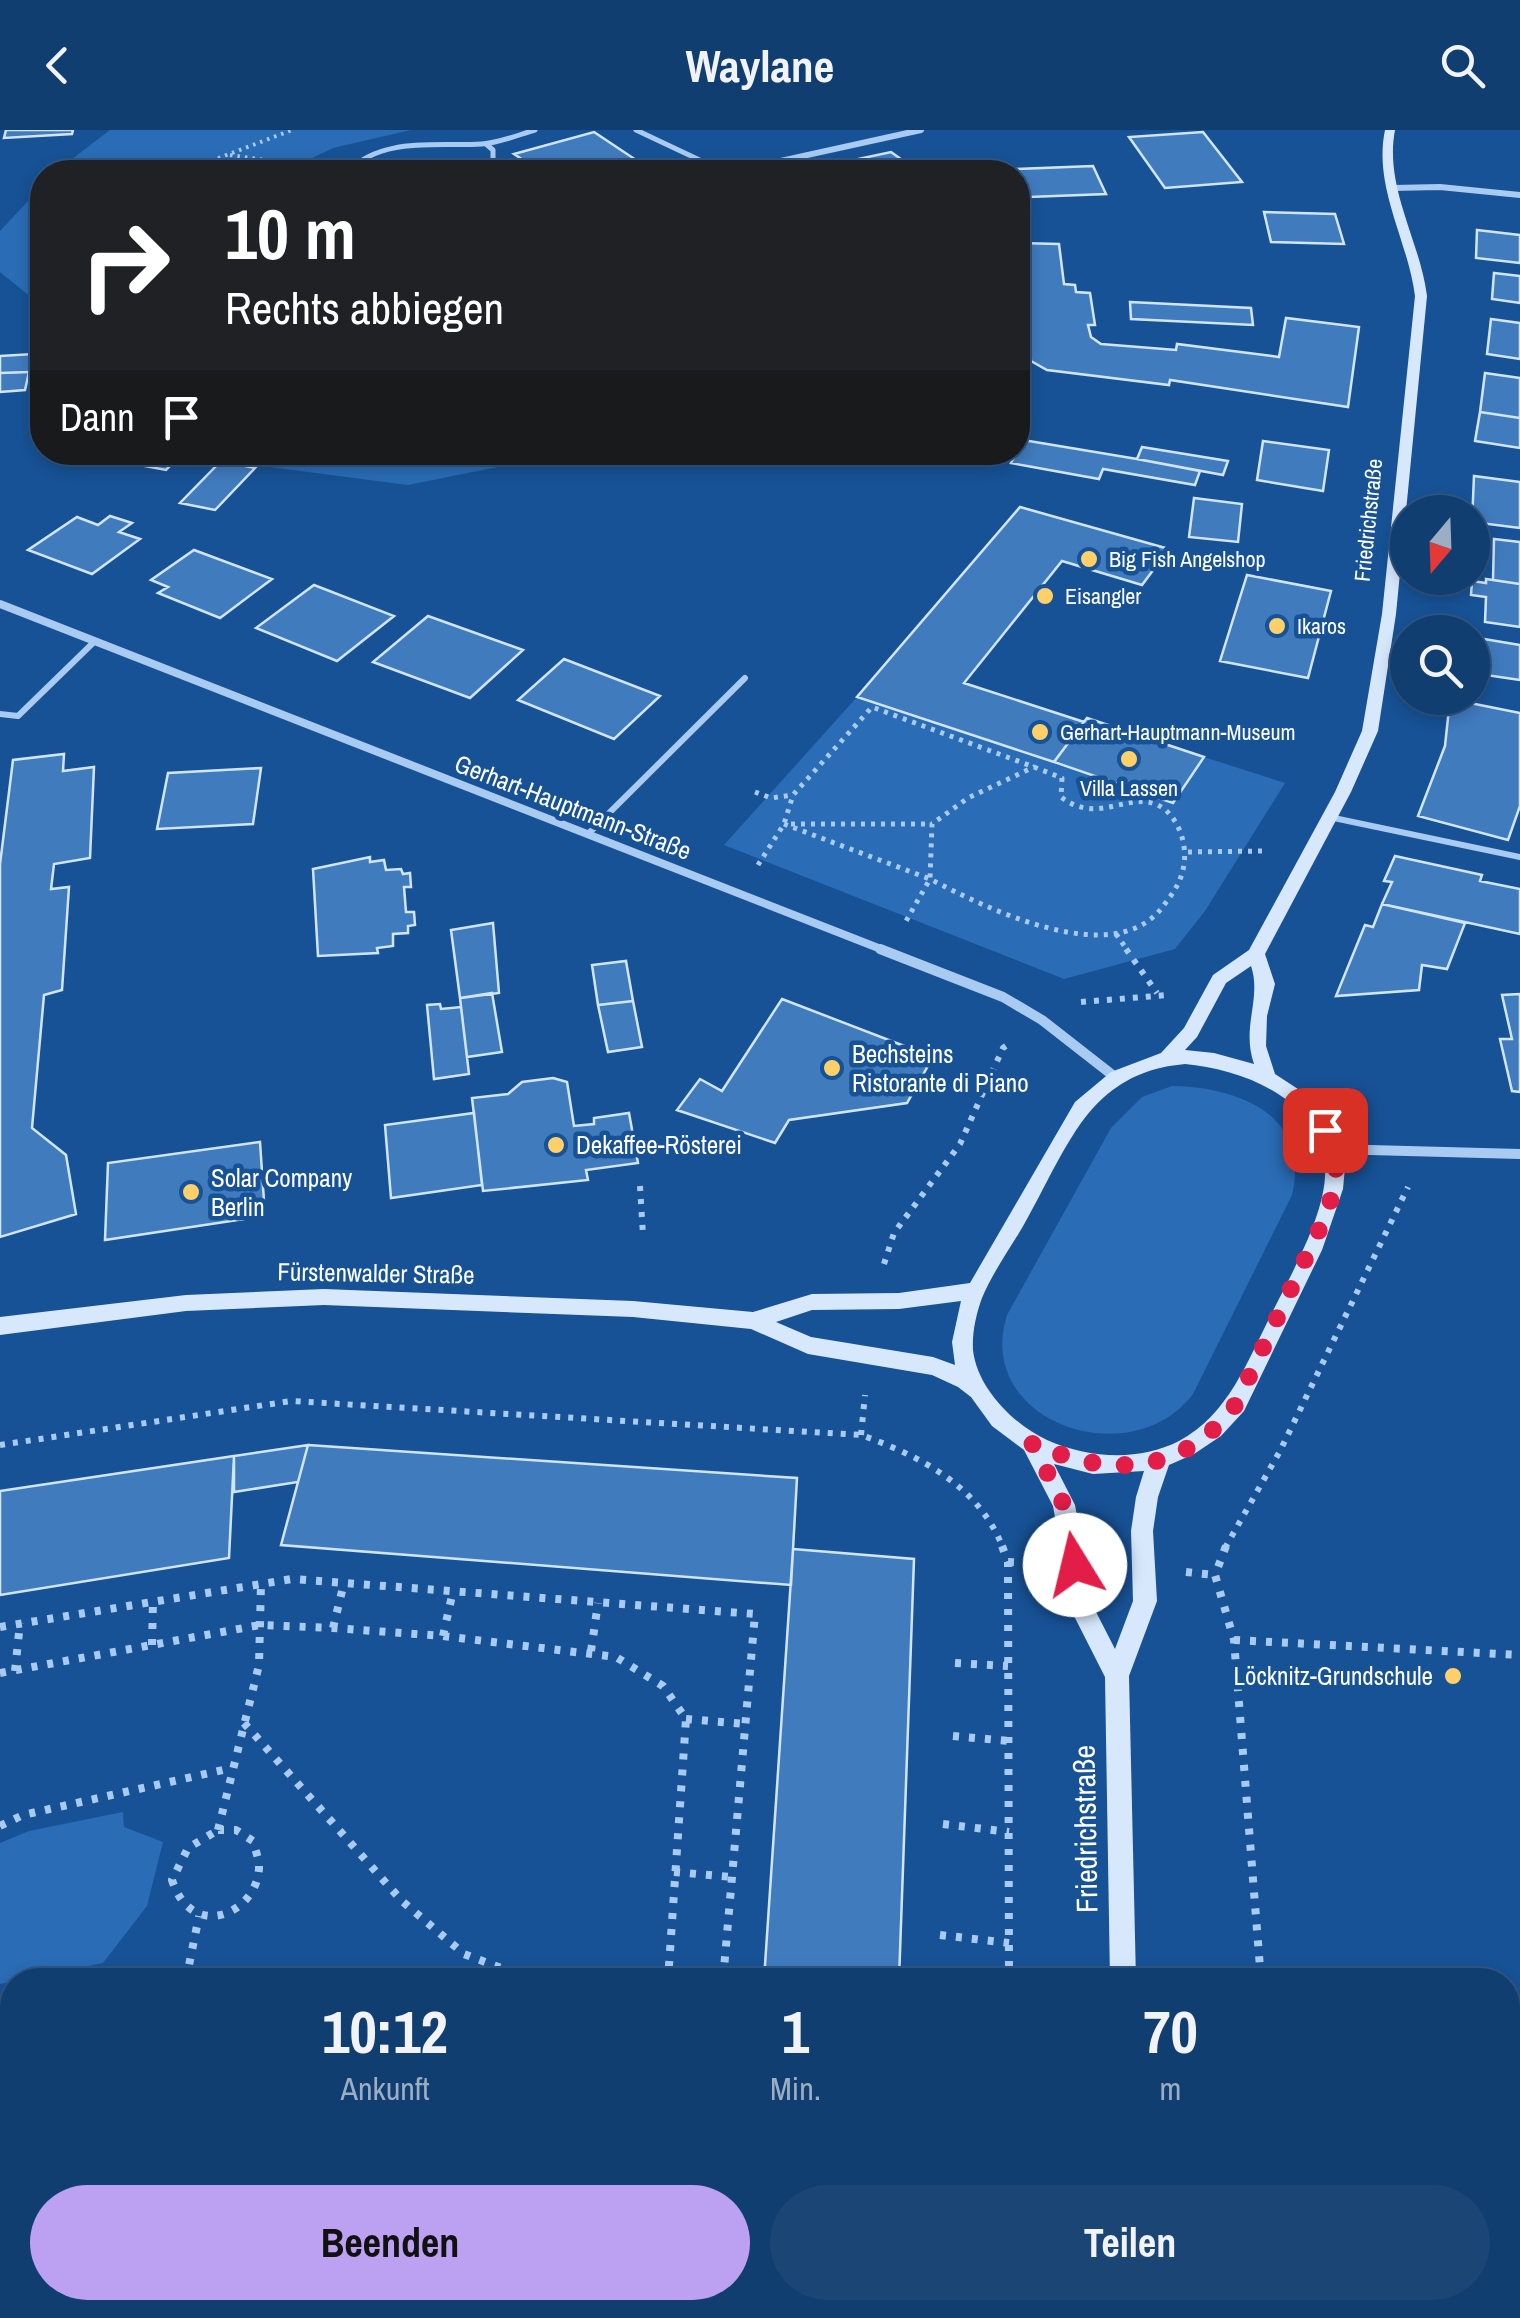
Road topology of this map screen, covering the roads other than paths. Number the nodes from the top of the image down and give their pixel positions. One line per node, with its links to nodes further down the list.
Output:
1 (535, 130): 5 (lane)
2 (636, 130): 8 (lane)
3 (920, 130): 9 (street)
4 (1390, 130): 10 (main road, Friedrichstraße)
5 (486, 144): 6 (lane); 7 (lane)
6 (359, 160)
7 (492, 160)
8 (702, 160)
9 (783, 160)
10 (1393, 188): 11 (street); 16 (main road, Friedrichstraße)
11 (1520, 195)
12 (0, 604): 13 (street, Gerhart-Hauptmann-Straße)
13 (96, 641): 15 (lane); 17 (street, Gerhart-Hauptmann-Straße)
14 (745, 678): 17 (lane)
15 (0, 714)
16 (1329, 817): 18 (lane); 19 (main road, Friedrichstraße)
17 (588, 834): 21 (street, Gerhart-Hauptmann-Straße)
18 (1520, 857)
19 (1256, 954): 20 (main road, Friedrichstraße); 22 (main road)
20 (1166, 1058): 21 (main road); 22 (main road)
21 (1115, 1077): 25 (main road)
22 (1268, 1080): 23 (main road)
23 (1332, 1149): 24 (street); 30 (main road)
24 (1520, 1154)
25 (976, 1290): 26 (main road, Fürstenwalder Straße); 28 (main road)
26 (753, 1320): 27 (main road, Fürstenwalder Straße); 28 (main road, Fürstenwalder Straße)
27 (0, 1326)
28 (976, 1388): 29 (main road)
29 (1032, 1443): 30 (main road); 31 (main road, Friedrichstraße)
30 (1159, 1460): 31 (main road, Friedrichstraße)
31 (1117, 1676): 32 (main road, Friedrichstraße)
32 (1123, 1968)

